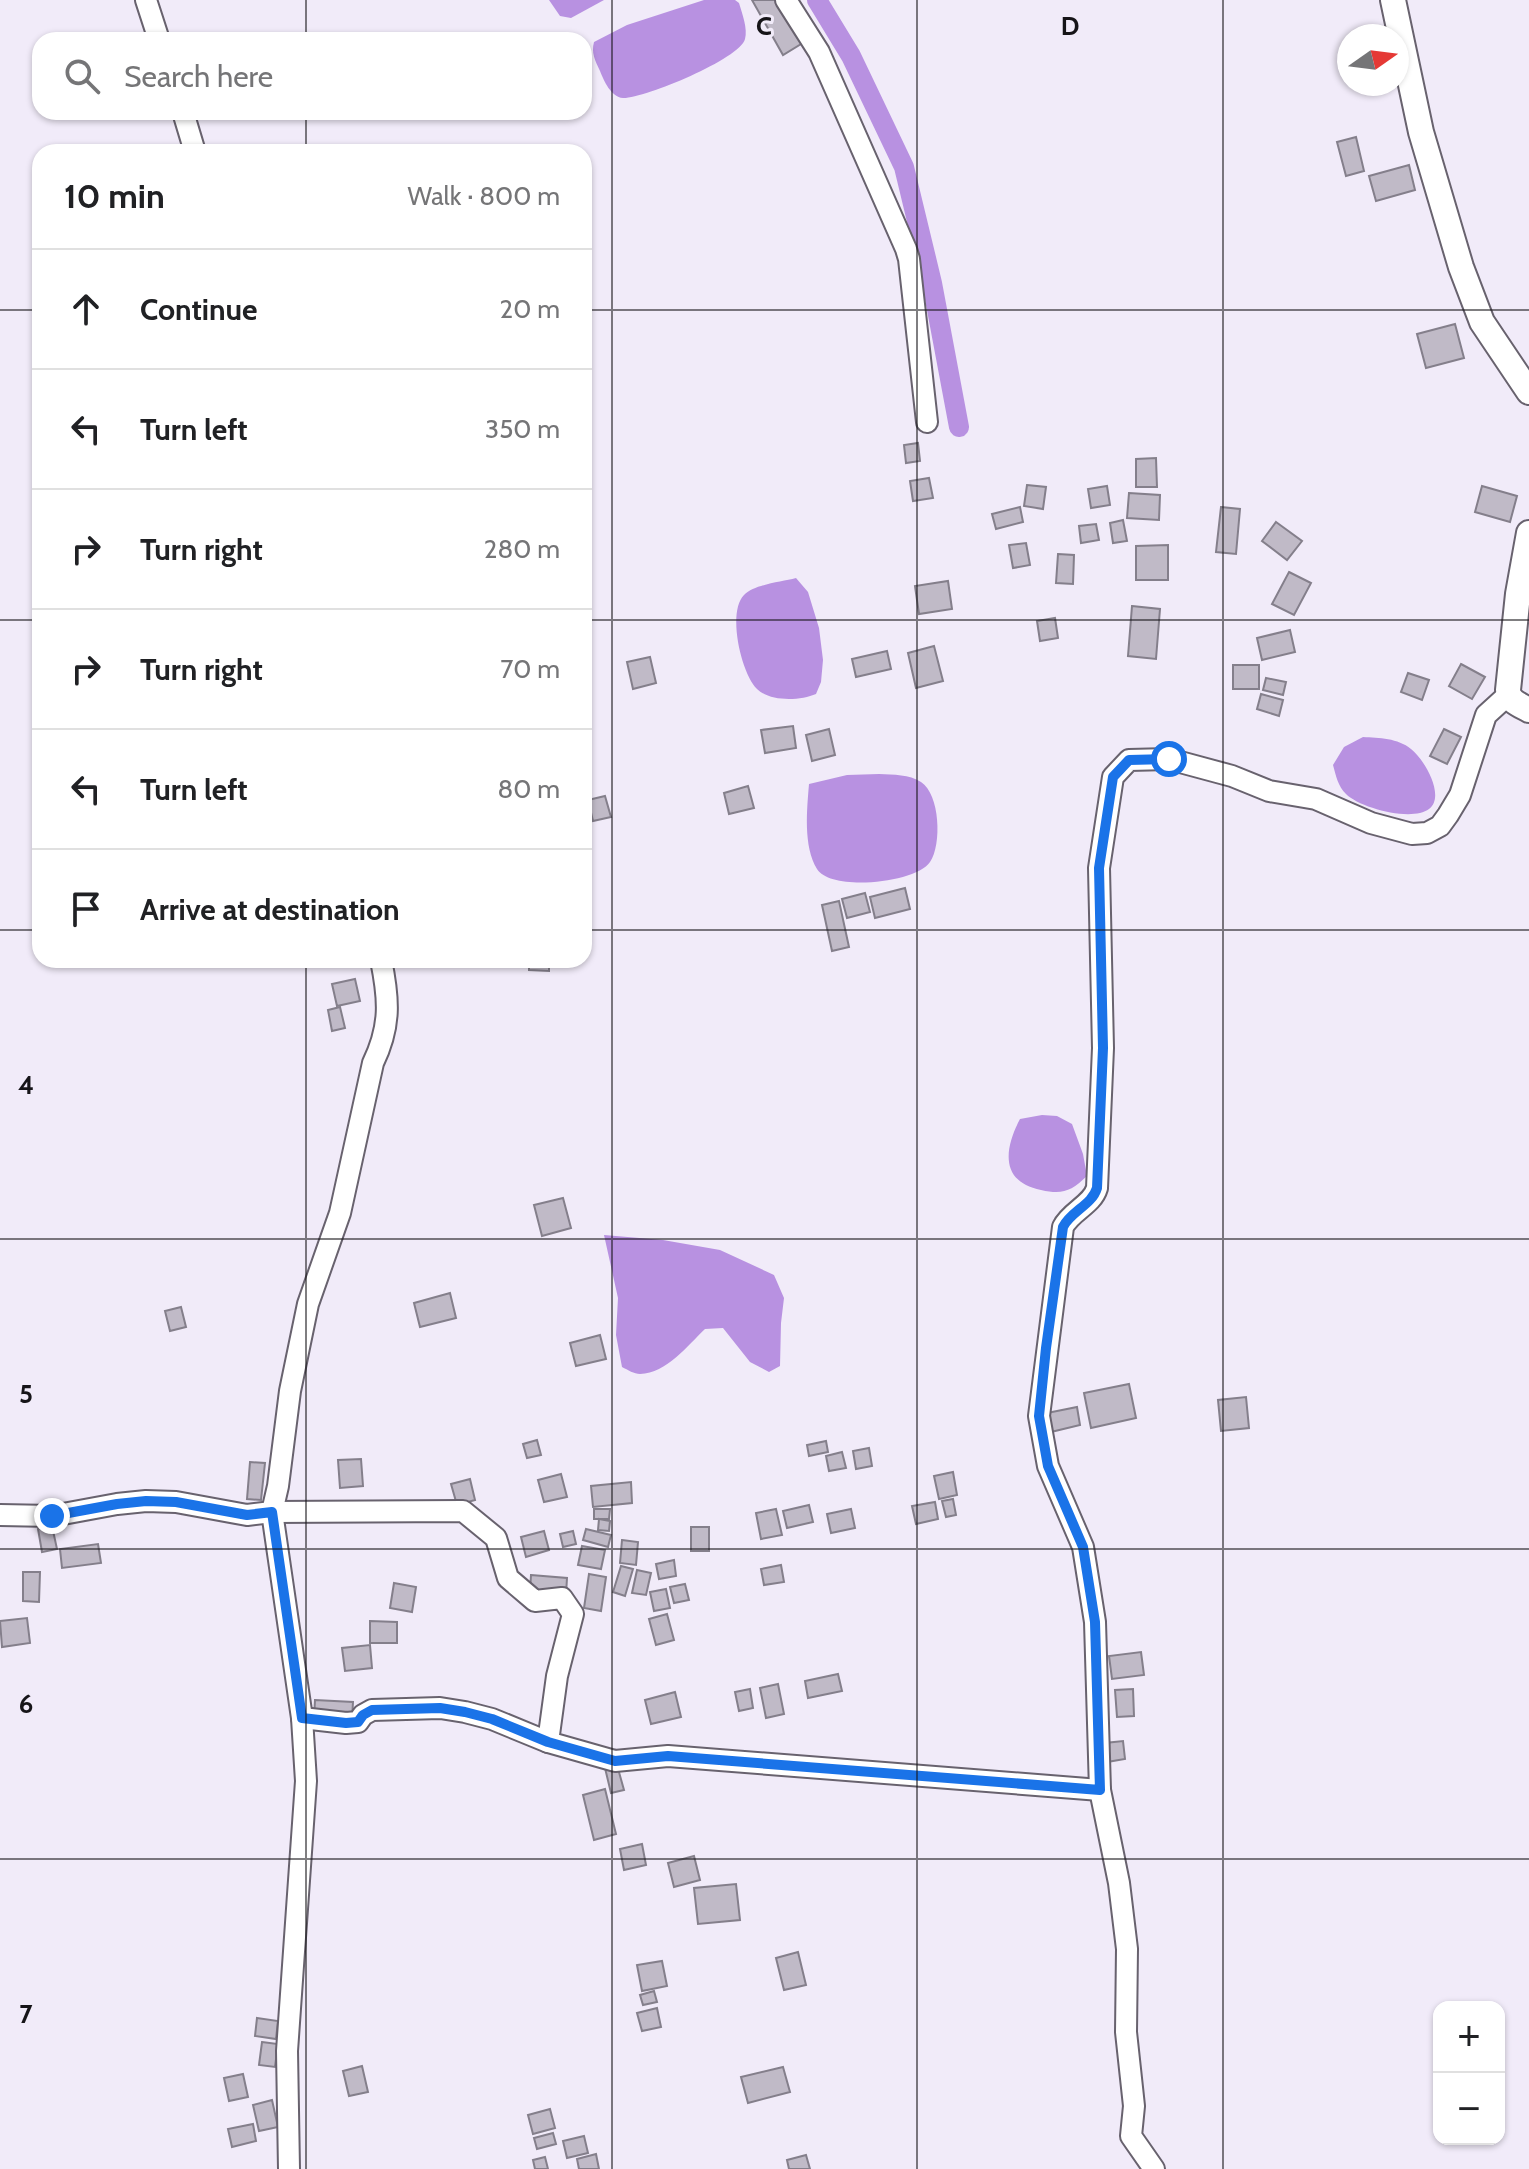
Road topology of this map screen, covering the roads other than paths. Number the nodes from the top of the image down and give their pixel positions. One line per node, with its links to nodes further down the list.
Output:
1 (146, 0): 4 (street)
2 (786, 0): 9 (street)
3 (1393, 0): 7 (street)
4 (156, 32)
5 (185, 120): 6 (street)
6 (193, 144)
7 (1520, 361): 8 (street)
8 (1529, 392)
9 (927, 422)
10 (1529, 533): 11 (street)
11 (1508, 695): 12 (street); 18 (street)
12 (1529, 710)
13 (383, 968): 14 (street)
14 (272, 1512): 15 (street); 16 (street); 17 (street)
15 (0, 1515)
16 (302, 1718): 17 (street); 19 (street)
17 (548, 1742): 18 (street)
18 (1100, 1790): 20 (street)
19 (289, 2169)
20 (1154, 2169)

